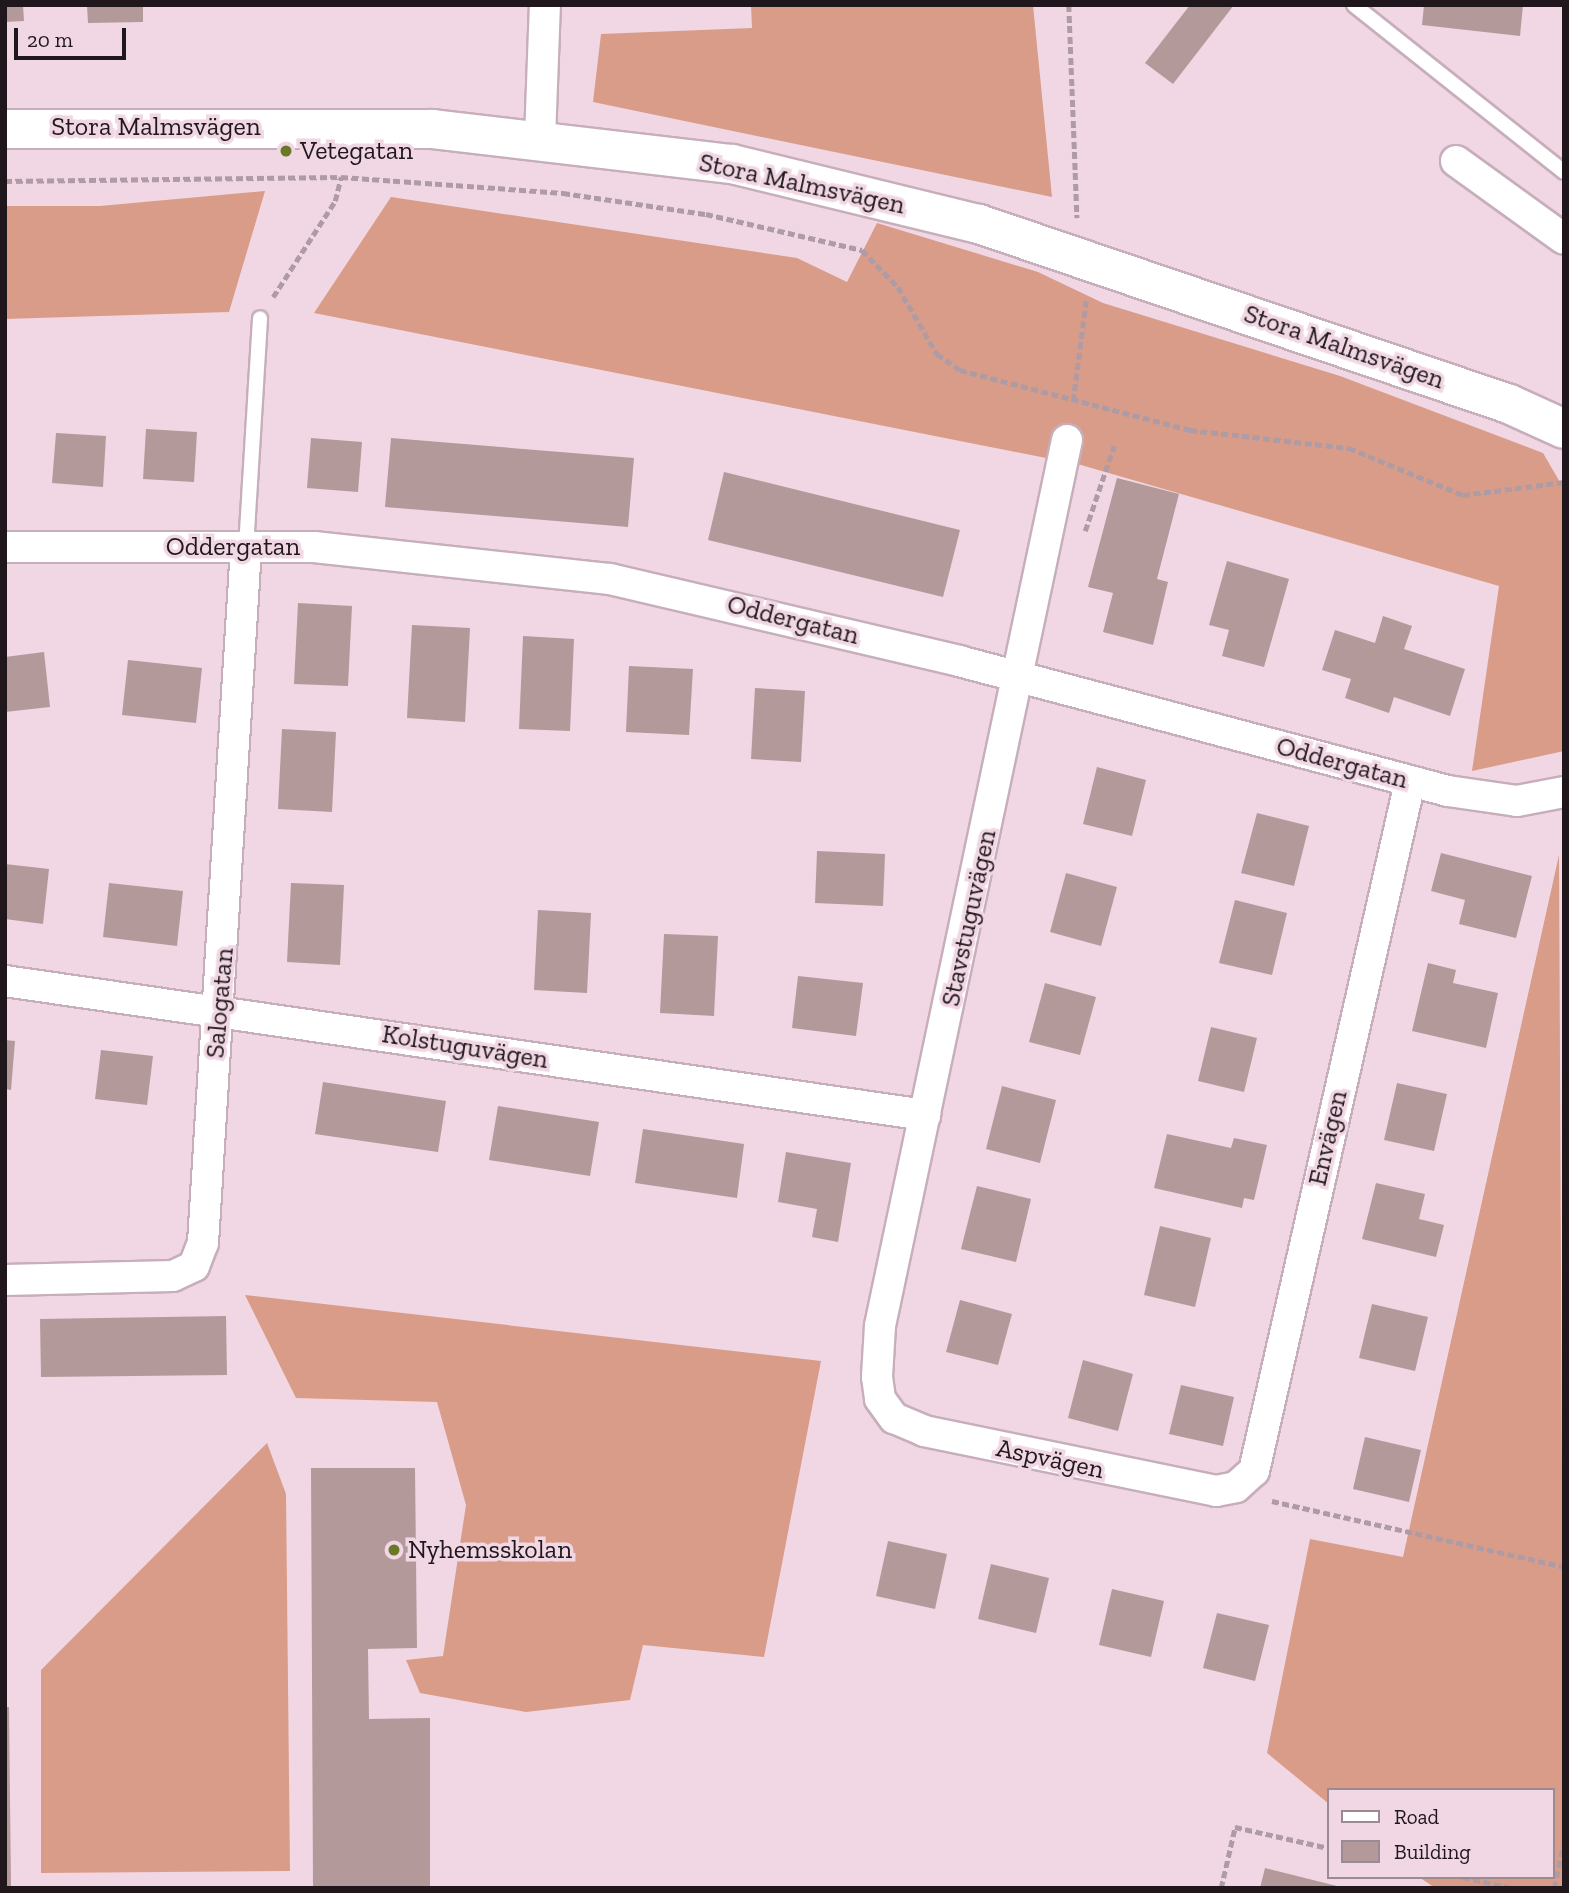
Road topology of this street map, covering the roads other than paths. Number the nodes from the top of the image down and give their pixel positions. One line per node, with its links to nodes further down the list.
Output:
1 (545, 5): 4 (street)
2 (1354, 5): 6 (lane)
3 (5, 128): 4 (street, Stora Malmsvägen)
4 (540, 139): 9 (street, Stora Malmsvägen)
5 (1456, 161): 7 (street)
6 (1564, 172)
7 (1564, 239)
8 (260, 318): 12 (lane)
9 (1564, 429)
10 (1067, 440): 13 (street, Stavstuguvägen)
11 (5, 547): 12 (street, Oddergatan)
12 (246, 548): 13 (street, Oddergatan); 17 (street, Salogatan)
13 (1016, 676): 14 (street, Oddergatan); 18 (street, Stavstuguvägen)
14 (1410, 782): 15 (street, Oddergatan); 21 (street, Envägen)
15 (1564, 792)
16 (5, 981): 17 (street, Kolstuguvägen)
17 (218, 1010): 18 (street, Kolstuguvägen); 19 (street, Salogatan)
18 (925, 1115): 20 (street, Stavstuguvägen)
19 (5, 1280)
20 (880, 1396): 21 (street, Aspvägen)
21 (1236, 1487)

